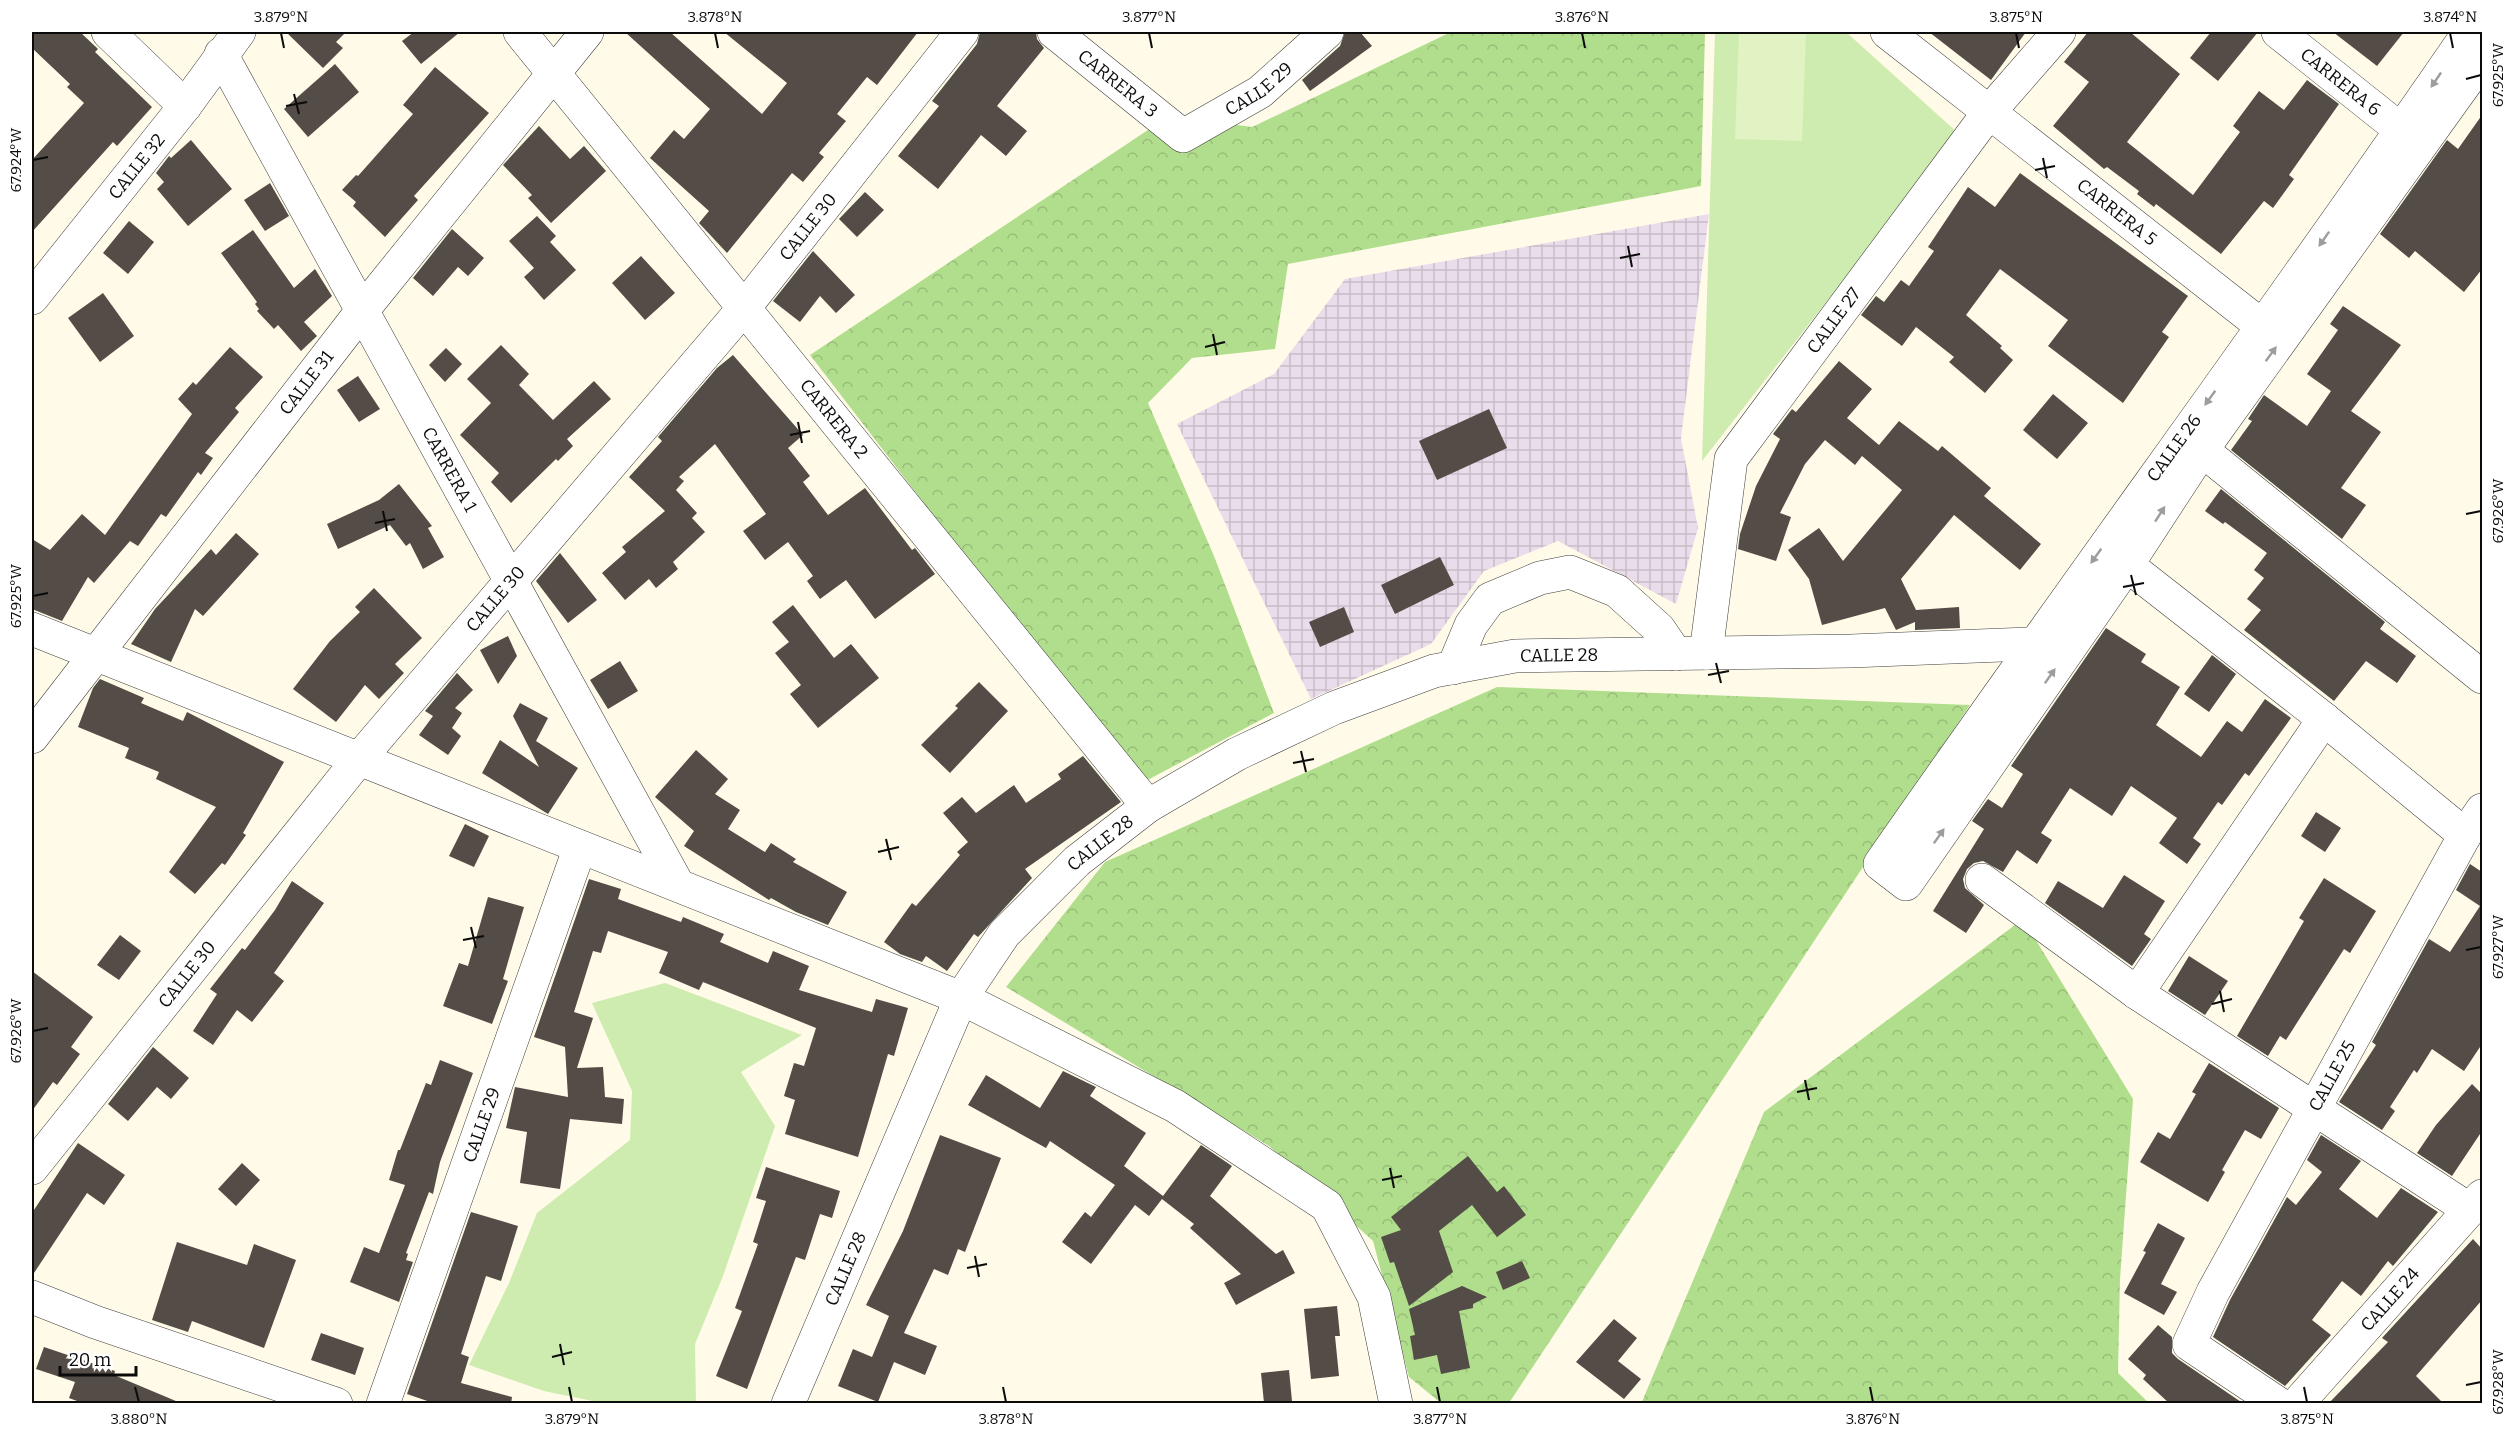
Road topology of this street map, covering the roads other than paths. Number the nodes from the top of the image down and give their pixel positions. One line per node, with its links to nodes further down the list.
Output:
1 (108, 32): 14 (street)
2 (520, 32): 13 (street, CARRERA 2)
3 (587, 32): 13 (street, CALLE 31)
4 (962, 32): 19 (street, CALLE 30)
5 (1054, 32): 17 (street, CARRERA 3)
6 (1327, 32): 17 (street, CALLE 29)
7 (1887, 32): 15 (street, CARRERA 5)
8 (2059, 32): 15 (street, CALLE 27)
9 (2278, 32): 16 (street, CARRERA 6)
10 (2469, 32): 16 (street, CALLE 26, one-way to 16)
11 (230, 43): 14 (street, CALLE 32); 20 (street, CARRERA 1)
12 (2482, 60): 22 (street, CALLE 26, one-way to 12)
13 (555, 74): 19 (street, CARRERA 2); 20 (street, CALLE 31)
14 (185, 106): 18 (street, CALLE 32)
15 (1989, 112): 21 (street, CARRERA 5); 29 (street, CALLE 27)
16 (2402, 130): 21 (street, CALLE 26, one-way to 21)
17 (1184, 136)
18 (32, 298)
19 (744, 308): 24 (street, CALLE 30); 35 (street, CARRERA 2)
20 (362, 311): 24 (street, CARRERA 1); 28 (street, CALLE 31)
21 (2262, 326): 27 (street, CALLE 26, one-way to 27)
22 (2202, 450): 23 (street, CALLE 26, one-way to 22); 31 (street)
23 (2127, 565): 26 (street, CALLE 26); 32 (street)
24 (510, 580): 34 (street, CALLE 30); 39 (street, CARRERA 1)
25 (32, 629): 28 (street)
26 (2074, 642): 27 (street, CALLE 28); 27 (street, CALLE 26, one-way to 26)
27 (2033, 644): 29 (street, CALLE 28)
28 (95, 654): 33 (street, CALLE 31); 34 (street)
29 (1691, 654): 30 (street, CALLE 28); 30 (street)
30 (1453, 668): 35 (street, CALLE 28)
31 (2482, 677)
32 (2324, 719): 36 (street); 40 (street)
33 (32, 737)
34 (359, 759): 37 (street); 43 (street, CALLE 30)
35 (1148, 806): 41 (street, CALLE 28)
36 (2474, 822): 42 (street, CALLE 25)
37 (580, 847): 39 (street); 47 (street, CALLE 29)
38 (1982, 880): 40 (street)
39 (678, 885): 41 (street)
40 (2137, 993): 42 (street)
41 (960, 998): 48 (street, CALLE 28); 49 (street)
42 (2314, 1108): 44 (street); 50 (street, CALLE 25)
43 (32, 1168)
44 (2476, 1203): 51 (street, CALLE 24)
45 (32, 1297): 46 (street)
46 (336, 1404)
47 (383, 1404)
48 (788, 1404)
49 (1396, 1404)
50 (2279, 1404)
51 (2297, 1404)

